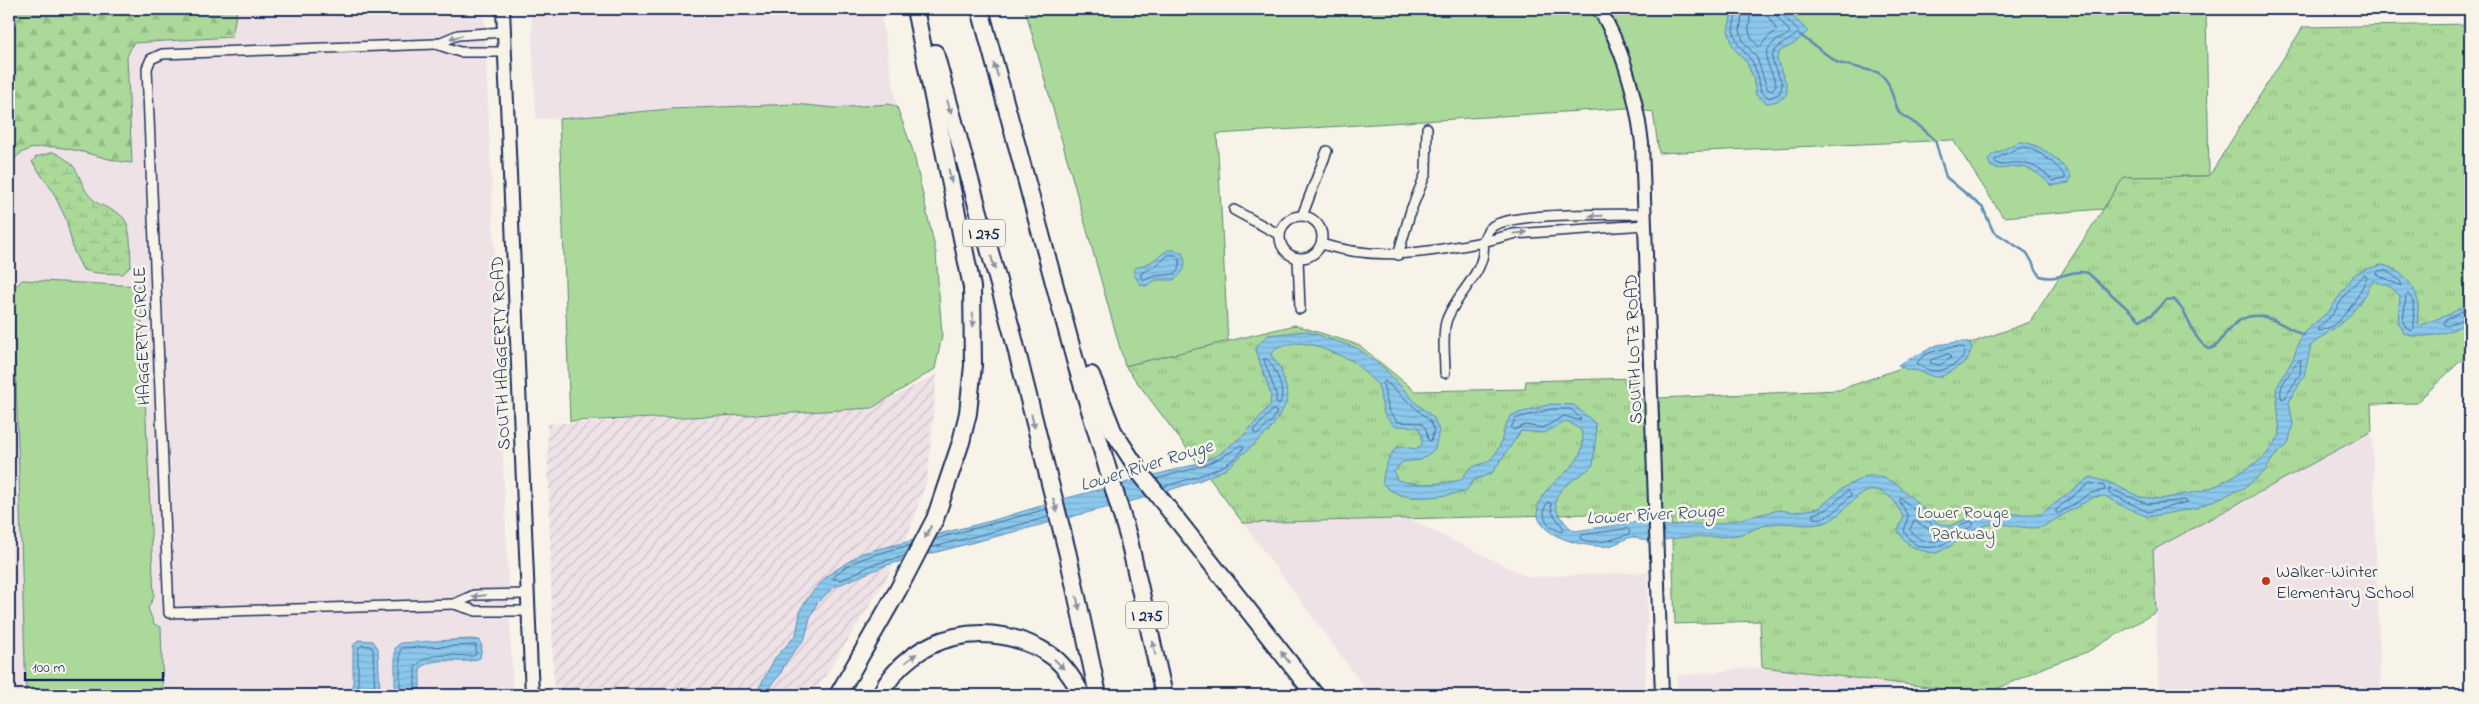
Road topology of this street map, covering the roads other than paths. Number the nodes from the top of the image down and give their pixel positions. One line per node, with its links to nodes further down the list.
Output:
1 (504, 9): 6 (main road, SOUTH HAGGERTY ROAD)
2 (915, 9): 26 (highway, one-way to 26)
3 (924, 9): 29 (highway, I 275, one-way to 29)
4 (980, 9): 9 (highway, I 275, one-way to 4)
5 (1599, 9): 14 (main road, SOUTH LOTZ ROAD)
6 (504, 32): 7 (street, HAGGERTY CIRCLE, one-way to 7); 8 (main road, SOUTH HAGGERTY ROAD)
7 (436, 44): 8 (street, HAGGERTY CIRCLE); 23 (street, HAGGERTY CIRCLE)
8 (505, 52): 22 (main road, SOUTH HAGGERTY ROAD)
9 (1011, 117): 30 (highway, I 275, one-way to 9); 31 (highway, one-way to 9)
10 (1427, 128): 18 (street)
11 (1327, 151): 13 (street)
12 (1234, 210): 15 (street)
13 (1302, 216): 15 (street); 17 (street)
14 (1645, 219): 16 (street, one-way to 14); 16 (street, one-way to 16); 32 (main road, SOUTH LOTZ ROAD)
15 (1280, 235): 19 (street)
16 (1483, 242): 18 (street); 21 (street)
17 (1321, 244): 18 (street); 19 (street)
18 (1398, 255)
19 (1298, 258): 20 (street)
20 (1300, 308)
21 (1445, 372)
22 (528, 594): 23 (street, HAGGERTY CIRCLE, one-way to 23); 24 (main road, SOUTH HAGGERTY ROAD)
23 (454, 604): 24 (street, HAGGERTY CIRCLE)
24 (528, 611): 25 (main road, SOUTH HAGGERTY ROAD)
25 (532, 695)
26 (838, 695)
27 (880, 695): 28 (highway, one-way to 28)
28 (1082, 695)
29 (1098, 695)
30 (1164, 695)
31 (1315, 695)
32 (1662, 695)

